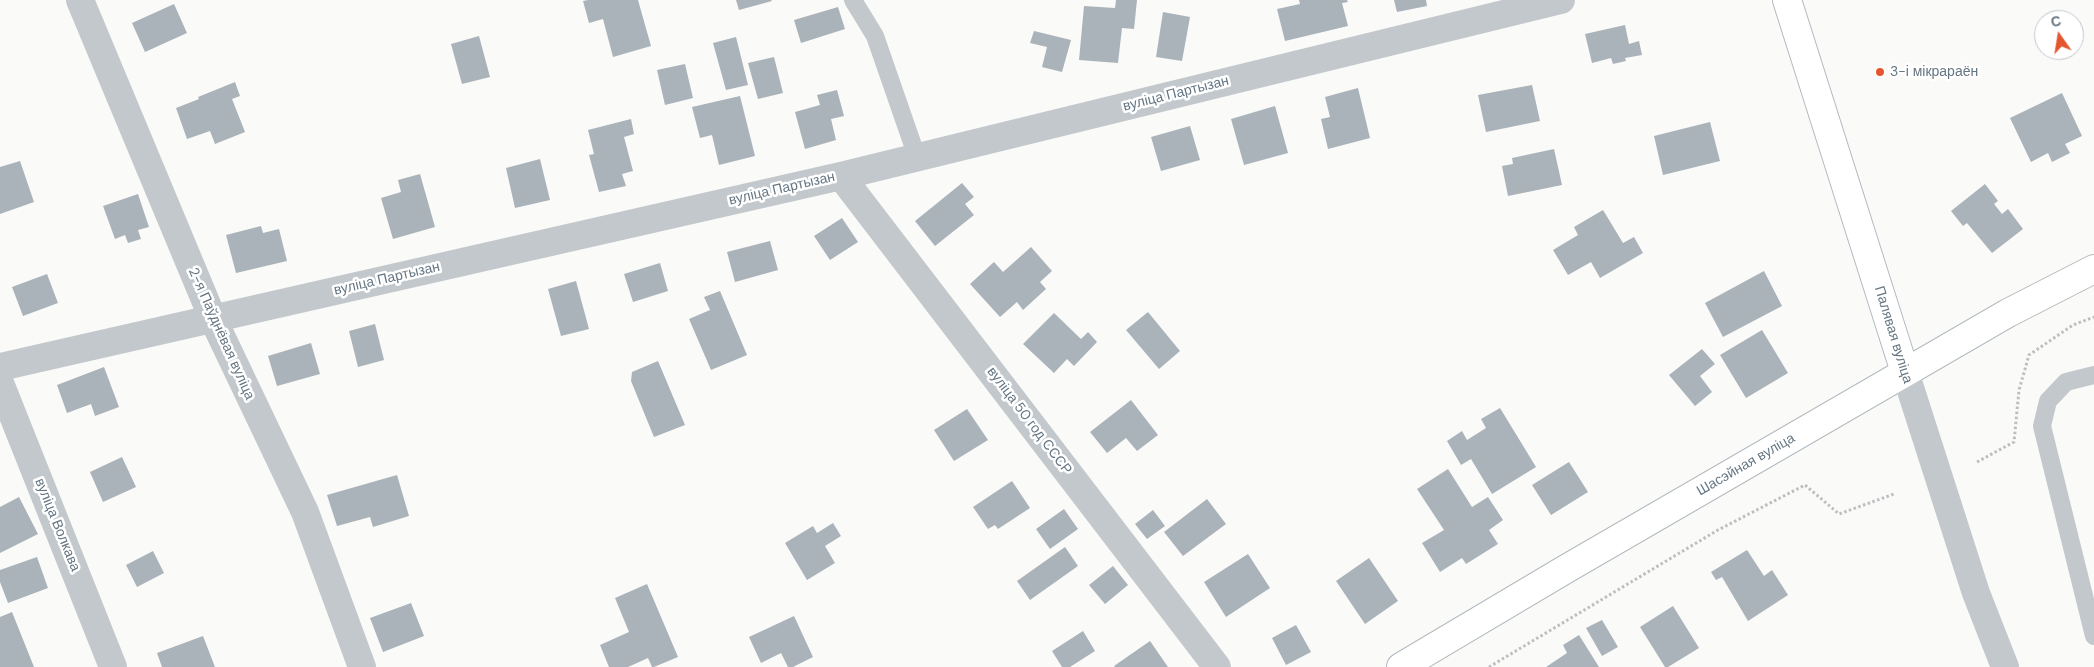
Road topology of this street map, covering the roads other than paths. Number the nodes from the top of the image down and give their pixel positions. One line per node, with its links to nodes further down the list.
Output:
1 (80, 0): 8 (street, 2-я Паўднёвая вуліца)
2 (853, 0): 5 (lane)
3 (1561, 0): 5 (street, вуліца Партызан)
4 (1787, 0): 10 (main road, Палявая вуліца)
5 (917, 157): 6 (street, вуліца Партызан)
6 (841, 176): 8 (street, вуліца Партызан); 16 (street, вуліца 50 год СССР)
7 (2094, 269): 10 (main road, Шасэйная вуліца)
8 (213, 320): 9 (street, вуліца Партызан); 15 (street, 2-я Паўднёвая вуліца)
9 (0, 367)
10 (1905, 372): 17 (main road, Шасэйная вуліца); 18 (street, Палявая вуліца)
11 (2094, 375): 13 (lane)
12 (0, 383): 14 (street, вуліца Волкава)
13 (2094, 636)
14 (113, 667)
15 (362, 667)
16 (1217, 667)
17 (1401, 667)
18 (2005, 667)

